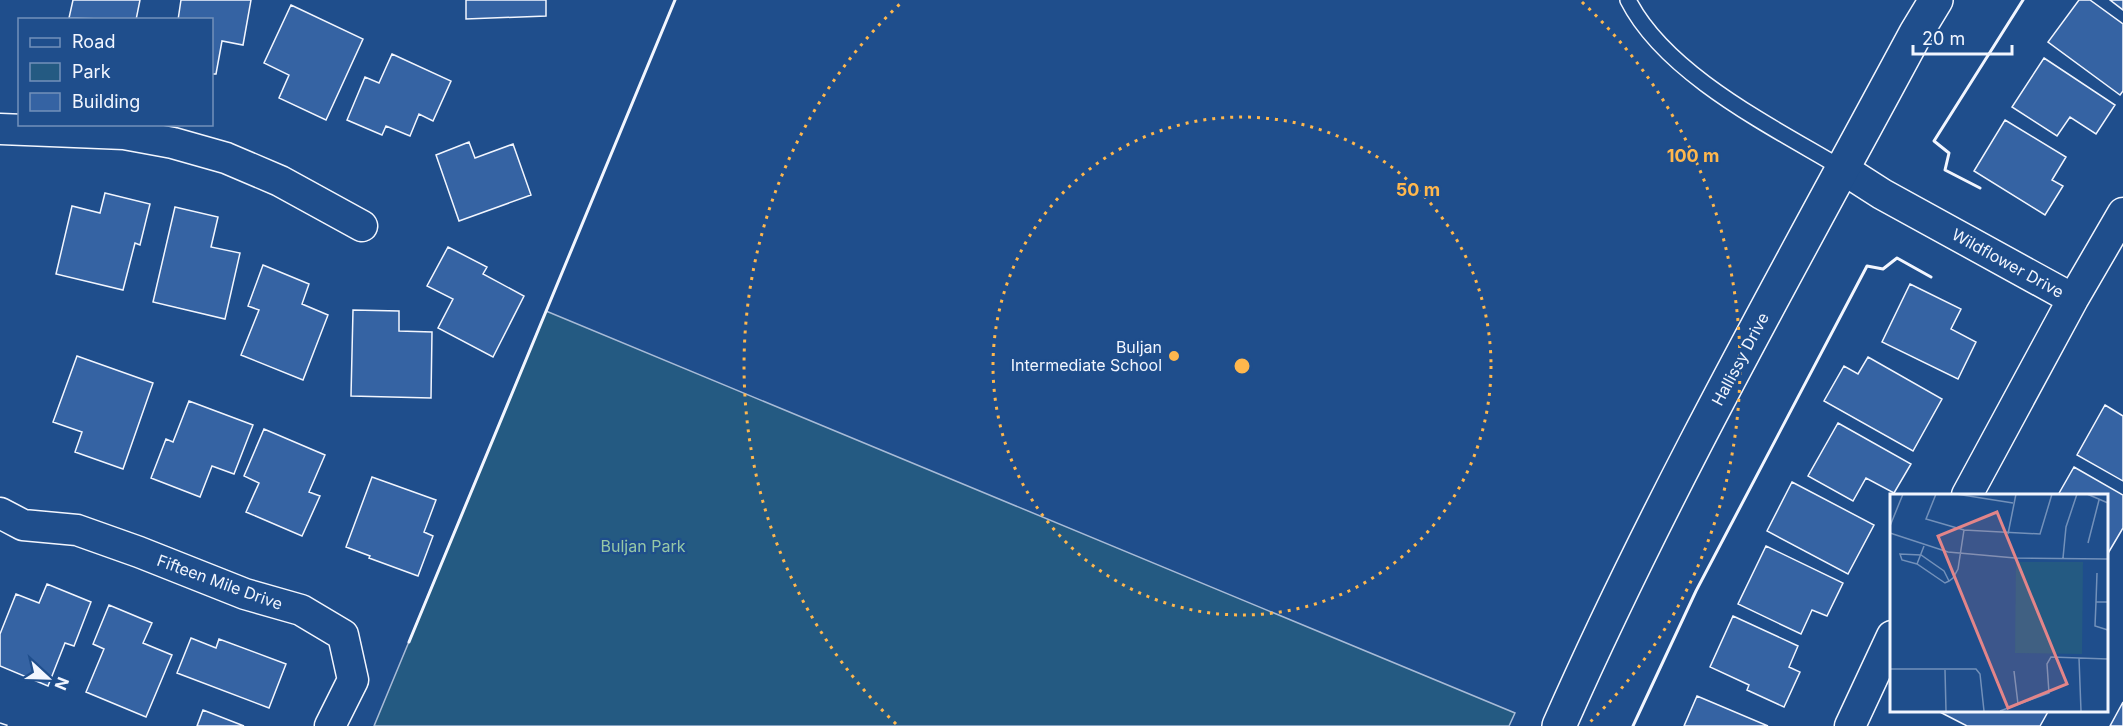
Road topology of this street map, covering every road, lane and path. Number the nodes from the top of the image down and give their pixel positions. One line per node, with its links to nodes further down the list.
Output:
1 (1628, 0): 4 (lane)
2 (1936, 0): 4 (street, Hallissy Drive)
3 (0, 129): 6 (street)
4 (1843, 169): 7 (street, Wildflower Drive); 12 (street, Hallissy Drive)
5 (2123, 213): 7 (street)
6 (362, 226)
7 (2073, 298): 8 (street, Wildflower Drive)
8 (1968, 494)
9 (0, 513): 11 (street, Fifteen Mile Drive)
10 (1890, 640): 13 (street)
11 (330, 726)
12 (1559, 726)
13 (1850, 726)

